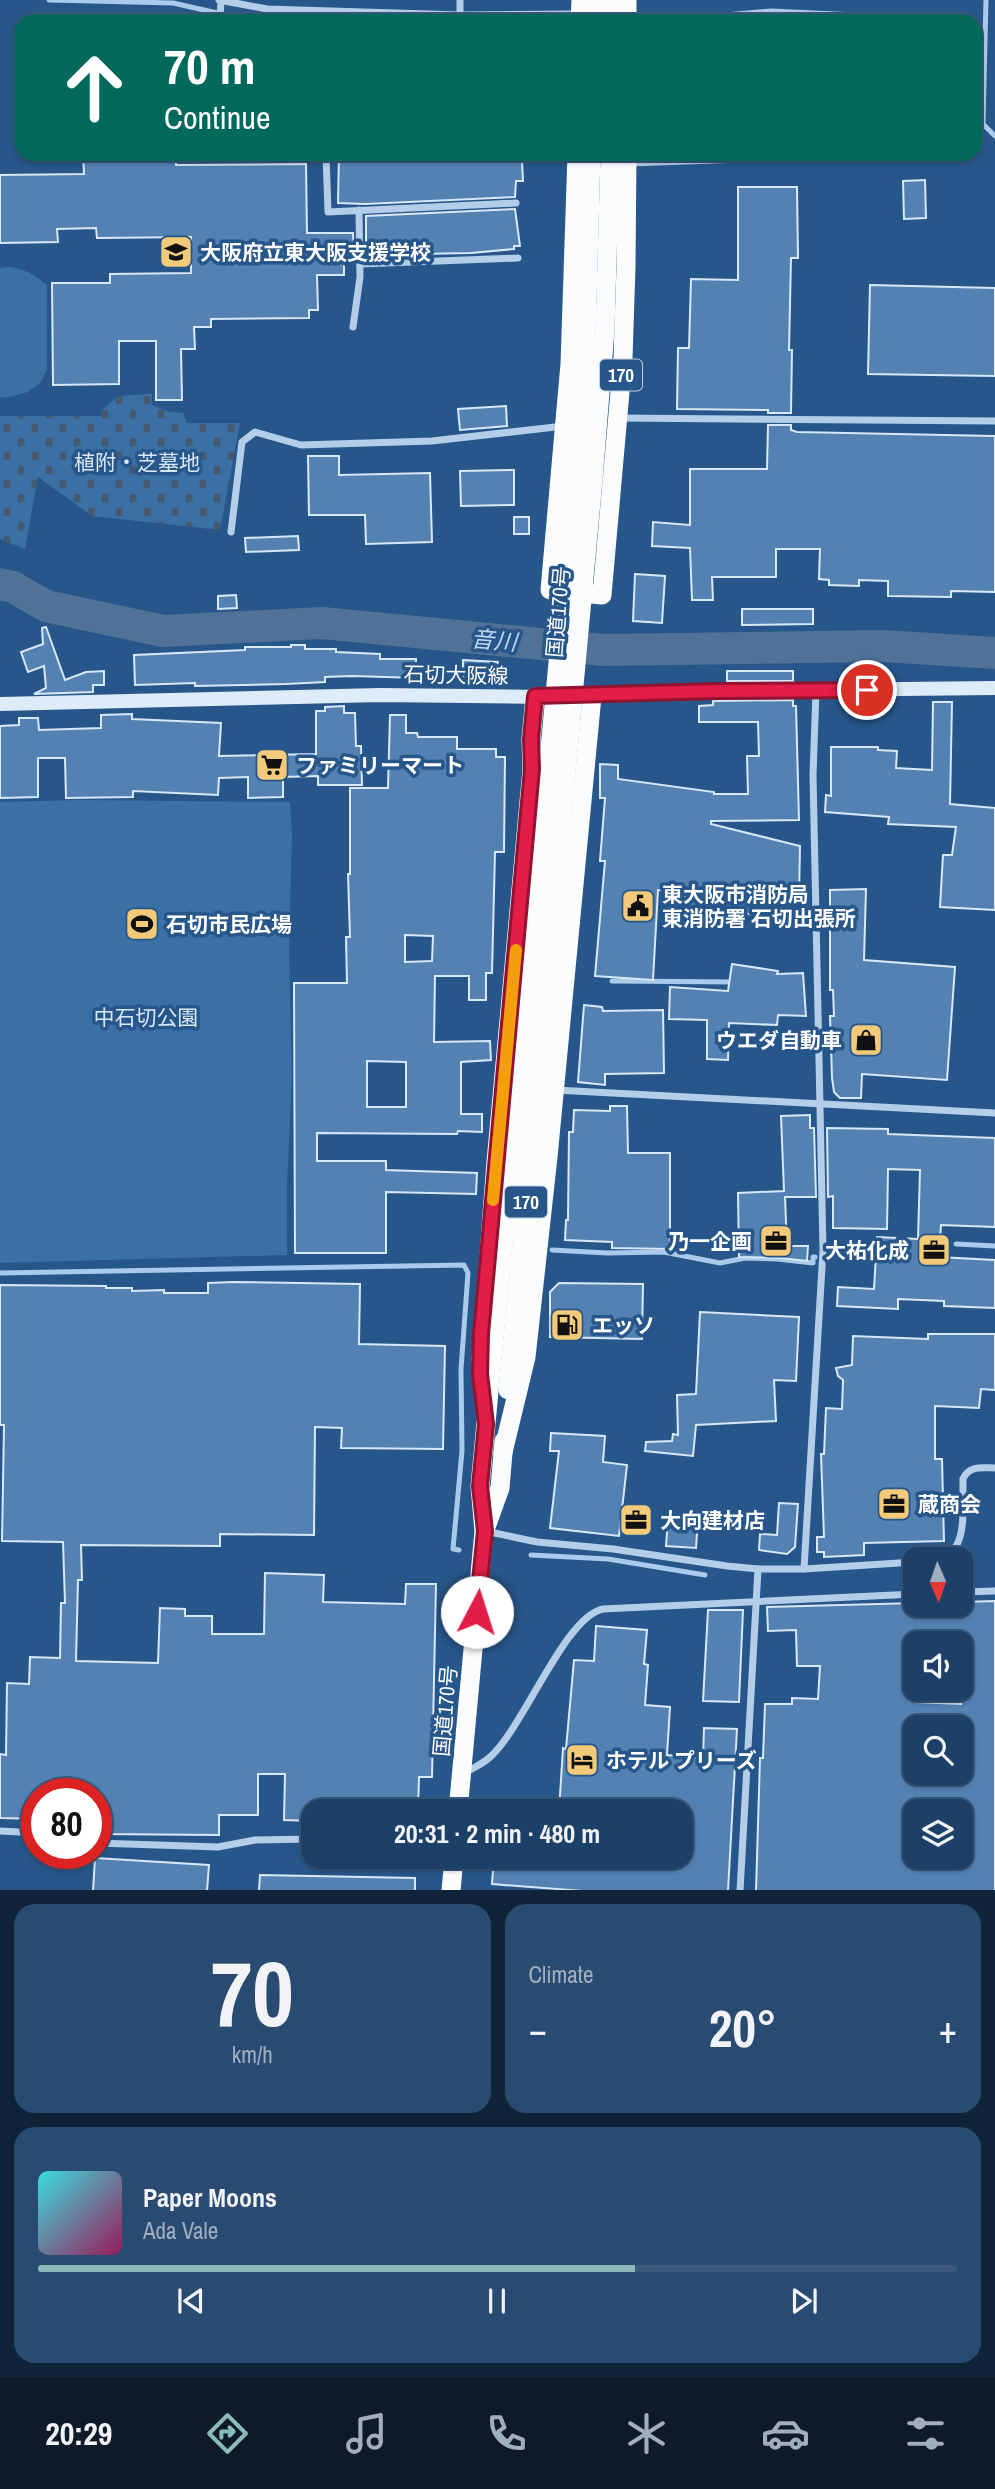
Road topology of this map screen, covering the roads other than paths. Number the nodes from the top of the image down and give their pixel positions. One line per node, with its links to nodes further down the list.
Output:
1 (220, 0): 4 (street)
2 (612, 0): 3 (highway)
3 (591, 13): 5 (street)
4 (428, 14)
5 (526, 14)
6 (326, 161): 12 (street)
7 (577, 161): 18 (highway, 170)
8 (591, 161): 19 (highway, 国道170号 / 170)
9 (610, 161): 19 (highway, 国道170号 / 170)
10 (627, 161): 16 (highway, 170)
11 (516, 203): 12 (street)
12 (359, 210): 14 (street)
13 (517, 258): 14 (street)
14 (360, 264): 15 (street)
15 (354, 327)
16 (618, 418): 17 (street); 18 (highway, 170)
17 (995, 421)
18 (565, 425): 20 (street)
19 (584, 479): 26 (highway, 国道170号 / 170, bridge)
20 (231, 532)
21 (995, 688): 22 (main road, 石切大阪線)
22 (816, 691): 24 (main road, 石切大阪線); 28 (street)
23 (535, 696): 24 (main road, 石切大阪線); 25 (main road, 石切大阪線); 30 (highway)
24 (592, 696): 27 (highway)
25 (0, 704)
26 (548, 869): 30 (highway, 国道170号 / 170); 31 (highway, 国道170号 / 170)
27 (555, 1090): 28 (street); 31 (highway)
28 (820, 1104): 29 (street); 37 (street)
29 (995, 1113)
30 (486, 1424): 33 (highway, 国道170号 / 170)
31 (503, 1452): 33 (highway, 国道170号 / 170)
32 (995, 1468): 34 (street)
33 (485, 1531): 36 (street); 42 (highway, 国道170号 / 170)
34 (955, 1547)
35 (903, 1563): 37 (street)
36 (758, 1569): 37 (street); 41 (street)
37 (804, 1569)
38 (995, 1591): 39 (street)
39 (973, 1592)
40 (903, 1595): 41 (street)
41 (757, 1601): 42 (street); 50 (street)
42 (462, 1775): 43 (highway, 国道170号 / 170)
43 (459, 1799)
44 (0, 1831): 45 (street)
45 (21, 1832)
46 (301, 1839): 47 (street)
47 (112, 1844)
48 (453, 1869): 49 (highway)
49 (451, 1890)
50 (740, 1890)

